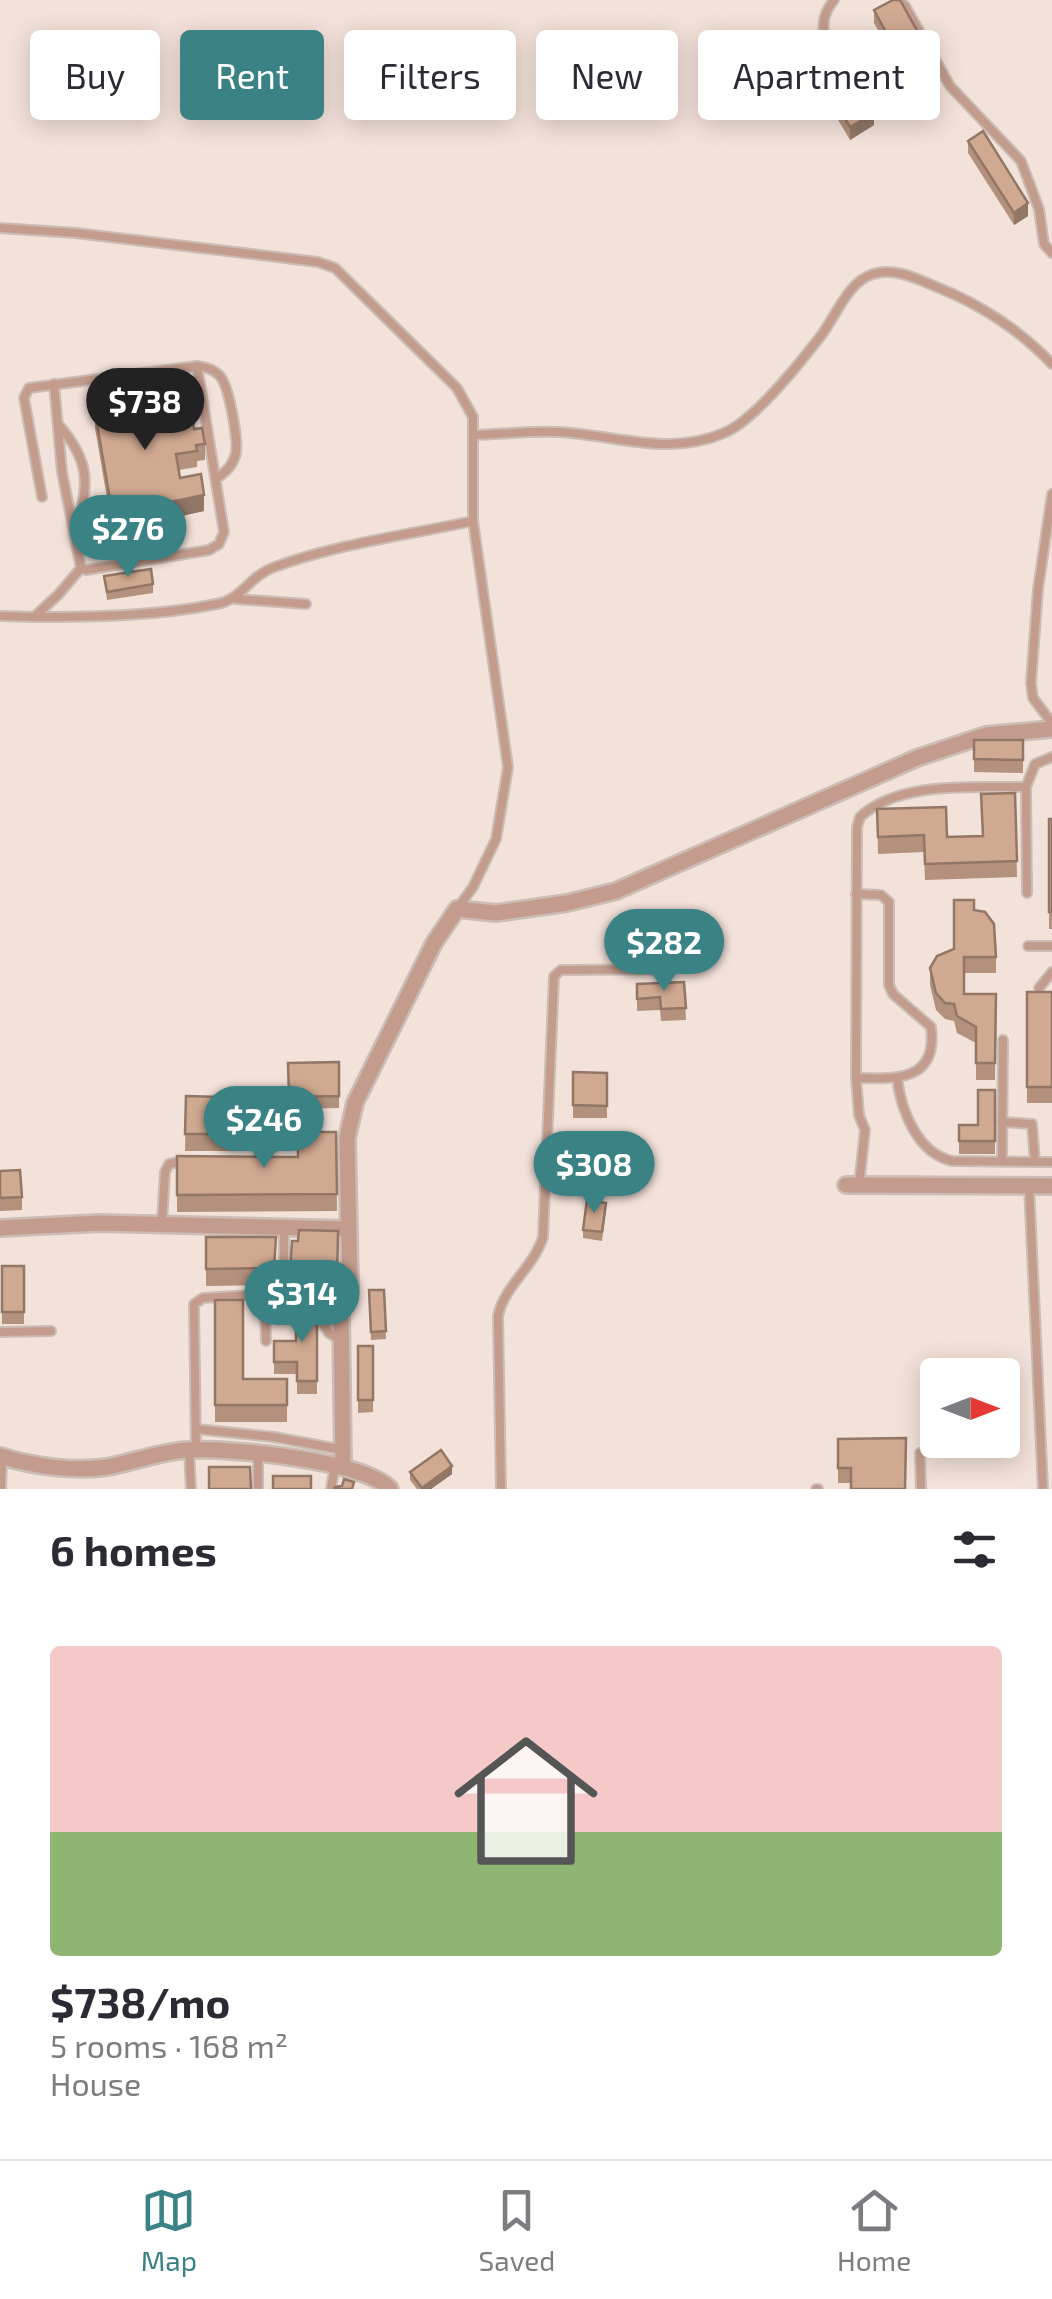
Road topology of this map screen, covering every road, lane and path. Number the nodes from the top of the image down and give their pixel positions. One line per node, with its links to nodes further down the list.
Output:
1 (834, 0): 3 (lane)
2 (898, 0): 5 (lane)
3 (822, 30)
4 (0, 228): 12 (lane)
5 (1052, 254)
6 (1052, 364): 12 (lane)
7 (197, 366): 8 (lane); 13 (lane); 13 (lane)
8 (131, 375): 9 (lane); 10 (lane)
9 (54, 384): 11 (lane); 15 (lane)
10 (170, 396)
11 (58, 424): 17 (lane); 17 (lane)
12 (475, 435): 16 (lane)
13 (218, 478): 18 (lane)
14 (1052, 494): 23 (lane)
15 (42, 496)
16 (474, 521): 19 (lane); 28 (lane)
17 (74, 534): 18 (lane)
18 (81, 568): 22 (lane)
19 (236, 599): 20 (lane); 22 (lane)
20 (306, 604)
21 (0, 616): 22 (lane)
22 (34, 616)
23 (1039, 708): 24 (lane); 25 (lane)
24 (1052, 726): 25 (street)
25 (1027, 729): 32 (street)
26 (1052, 758): 27 (lane)
27 (1026, 787): 29 (lane); 30 (lane)
28 (474, 887): 31 (lane); 32 (lane)
29 (1026, 893)
30 (856, 894): 39 (lane); 40 (lane)
31 (457, 909): 32 (street); 44 (street)
32 (484, 910)
33 (1028, 946): 34 (lane)
34 (1052, 946)
35 (672, 969): 73 (lane)
36 (1052, 972): 37 (lane)
37 (1039, 988)
38 (1003, 1040): 41 (lane)
39 (856, 1078): 40 (lane); 50 (lane)
40 (897, 1078): 47 (lane)
41 (1002, 1122): 47 (lane); 48 (lane)
42 (309, 1138): 45 (lane)
43 (328, 1138): 44 (lane)
44 (347, 1138): 56 (street)
45 (251, 1160)
46 (192, 1161): 53 (lane)
47 (1002, 1161): 48 (lane)
48 (1036, 1162): 49 (lane)
49 (1052, 1162)
50 (853, 1185): 51 (street)
51 (1029, 1186): 52 (street); 75 (lane)
52 (1052, 1186)
53 (162, 1225): 54 (street); 55 (street)
54 (0, 1228)
55 (284, 1229): 56 (street); 57 (lane)
56 (348, 1229): 60 (street)
57 (264, 1300): 60 (lane); 61 (lane); 62 (lane)
58 (51, 1331): 59 (lane)
59 (0, 1332)
60 (340, 1340): 67 (street)
61 (266, 1341)
62 (196, 1429): 63 (lane); 67 (lane)
63 (192, 1450): 64 (street); 65 (street); 69 (lane)
64 (258, 1454): 67 (street); 70 (lane)
65 (1, 1456): 68 (lane)
66 (920, 1458): 74 (lane)
67 (340, 1461): 71 (lane); 72 (street)
68 (1, 1489)
69 (191, 1489)
70 (258, 1489)
71 (332, 1489)
72 (390, 1489)
73 (500, 1489)
74 (921, 1489)
75 (1042, 1489)

